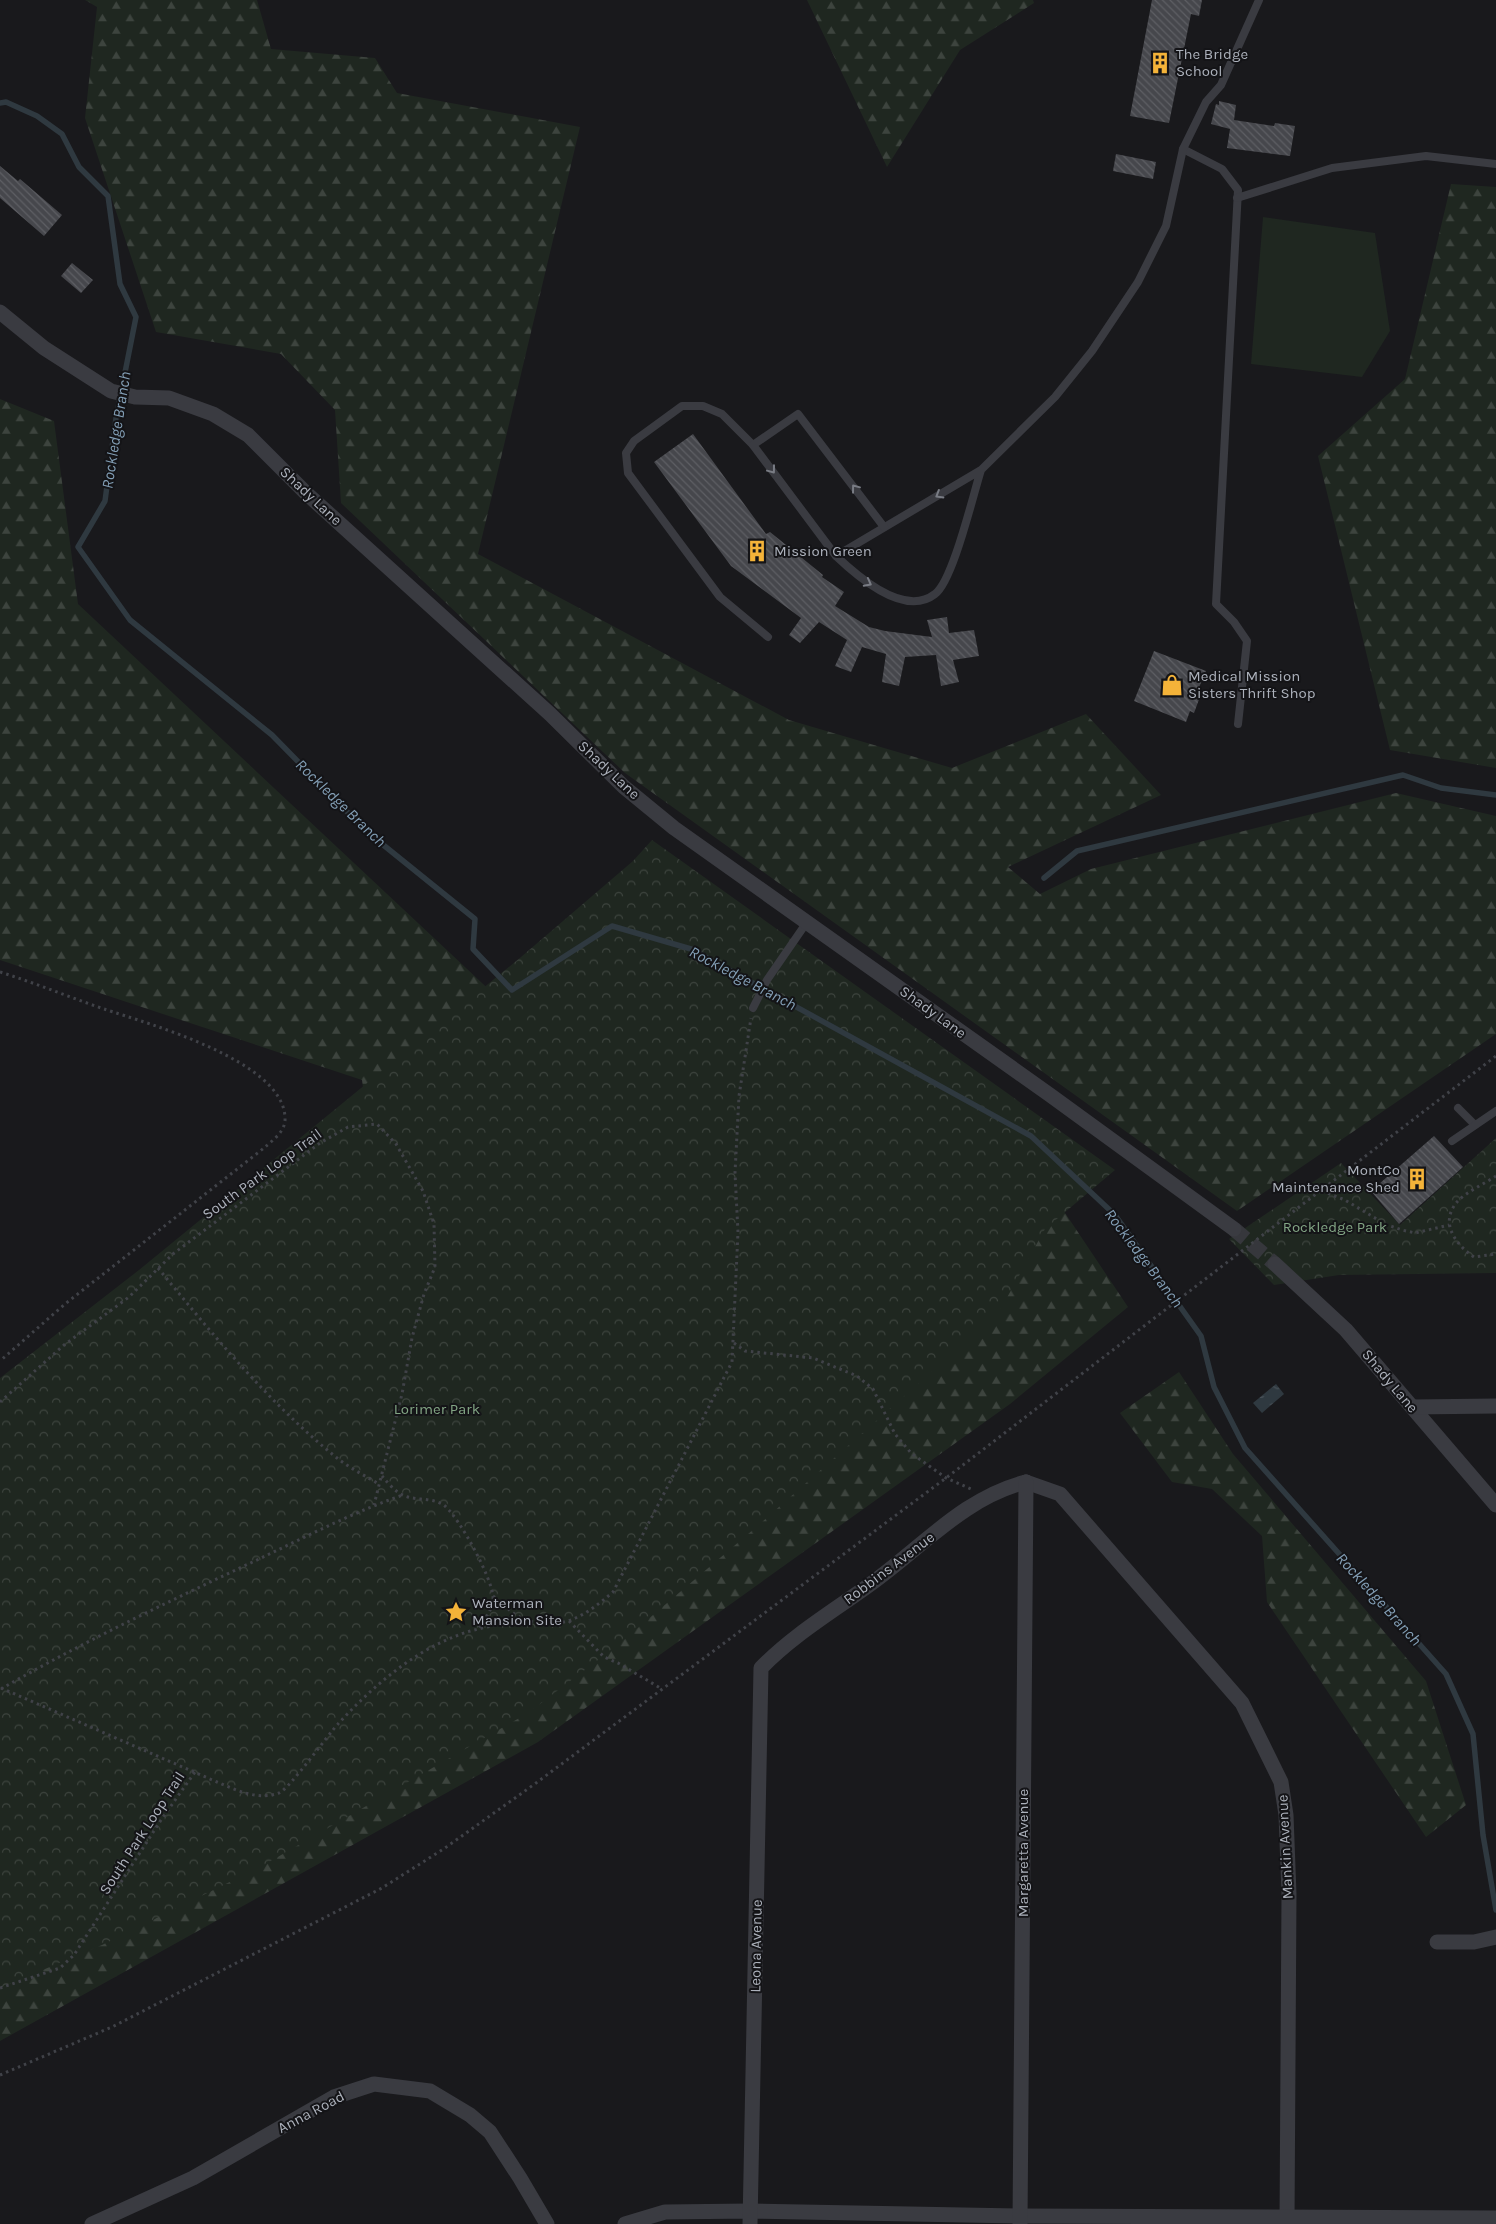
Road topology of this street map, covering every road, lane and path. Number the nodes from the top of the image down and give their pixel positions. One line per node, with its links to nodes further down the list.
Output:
1 (1259, 0): 2 (lane)
2 (1183, 149): 4 (lane); 7 (lane)
3 (1496, 164): 4 (lane)
4 (1238, 198): 11 (lane)
5 (0, 312): 12 (street, Shady Lane)
6 (753, 445): 8 (lane, one-way to 6); 9 (lane, one-way to 9); 10 (lane)
7 (981, 470): 8 (lane, one-way to 8); 9 (lane, one-way to 7)
8 (884, 527): 9 (lane)
9 (836, 556)
10 (768, 637)
11 (1238, 724)
12 (807, 922): 14 (lane); 23 (street, Shady Lane)
13 (0, 972): 28 (path)
14 (753, 1008): 27 (path)
15 (1496, 1056): 21 (path)
16 (1458, 1108): 18 (lane)
17 (1496, 1111): 18 (lane)
18 (1475, 1125): 19 (lane)
19 (1452, 1141)
20 (1496, 1176): 22 (path)
21 (1321, 1191): 22 (path); 33 (path)
22 (1449, 1225): 24 (path)
23 (1234, 1229)
24 (1496, 1254)
25 (1275, 1264): 31 (street, Shady Lane)
26 (158, 1268): 29 (path, South Park Loop Trail); 32 (path, South Park Loop Trail); 35 (path)
27 (734, 1342): 33 (path); 42 (path)
28 (0, 1361)
29 (0, 1402)
30 (1496, 1406): 31 (street)
31 (1412, 1407): 39 (street, Shady Lane)
32 (381, 1476): 35 (path); 36 (path)
33 (946, 1478): 37 (path); 46 (path)
34 (1026, 1482): 37 (street, Robbins Avenue); 54 (street, Margaretta Avenue); 55 (street, Mankin Avenue)
35 (379, 1484): 38 (path)
36 (402, 1496): 38 (path); 40 (path)
37 (982, 1499): 44 (street, Robbins Avenue)
38 (374, 1505): 45 (path)
39 (1496, 1505)
40 (493, 1596): 41 (path); 43 (path)
41 (522, 1619): 42 (path); 43 (path, South Park Loop Trail)
42 (569, 1621): 46 (path)
43 (478, 1628): 47 (path, South Park Loop Trail)
44 (761, 1668): 52 (street, Leona Avenue)
45 (1, 1689): 47 (path)
46 (662, 1689): 51 (path)
47 (195, 1772): 50 (path, South Park Loop Trail)
48 (1496, 1937): 49 (street)
49 (1437, 1942)
50 (0, 1988)
51 (0, 2076)
52 (750, 2217): 54 (street); 58 (street)
53 (1496, 2218): 55 (street)
54 (1020, 2220): 55 (street)
55 (1287, 2221)
56 (92, 2224): 57 (street, Anna Road)
57 (547, 2224)
58 (625, 2224)

